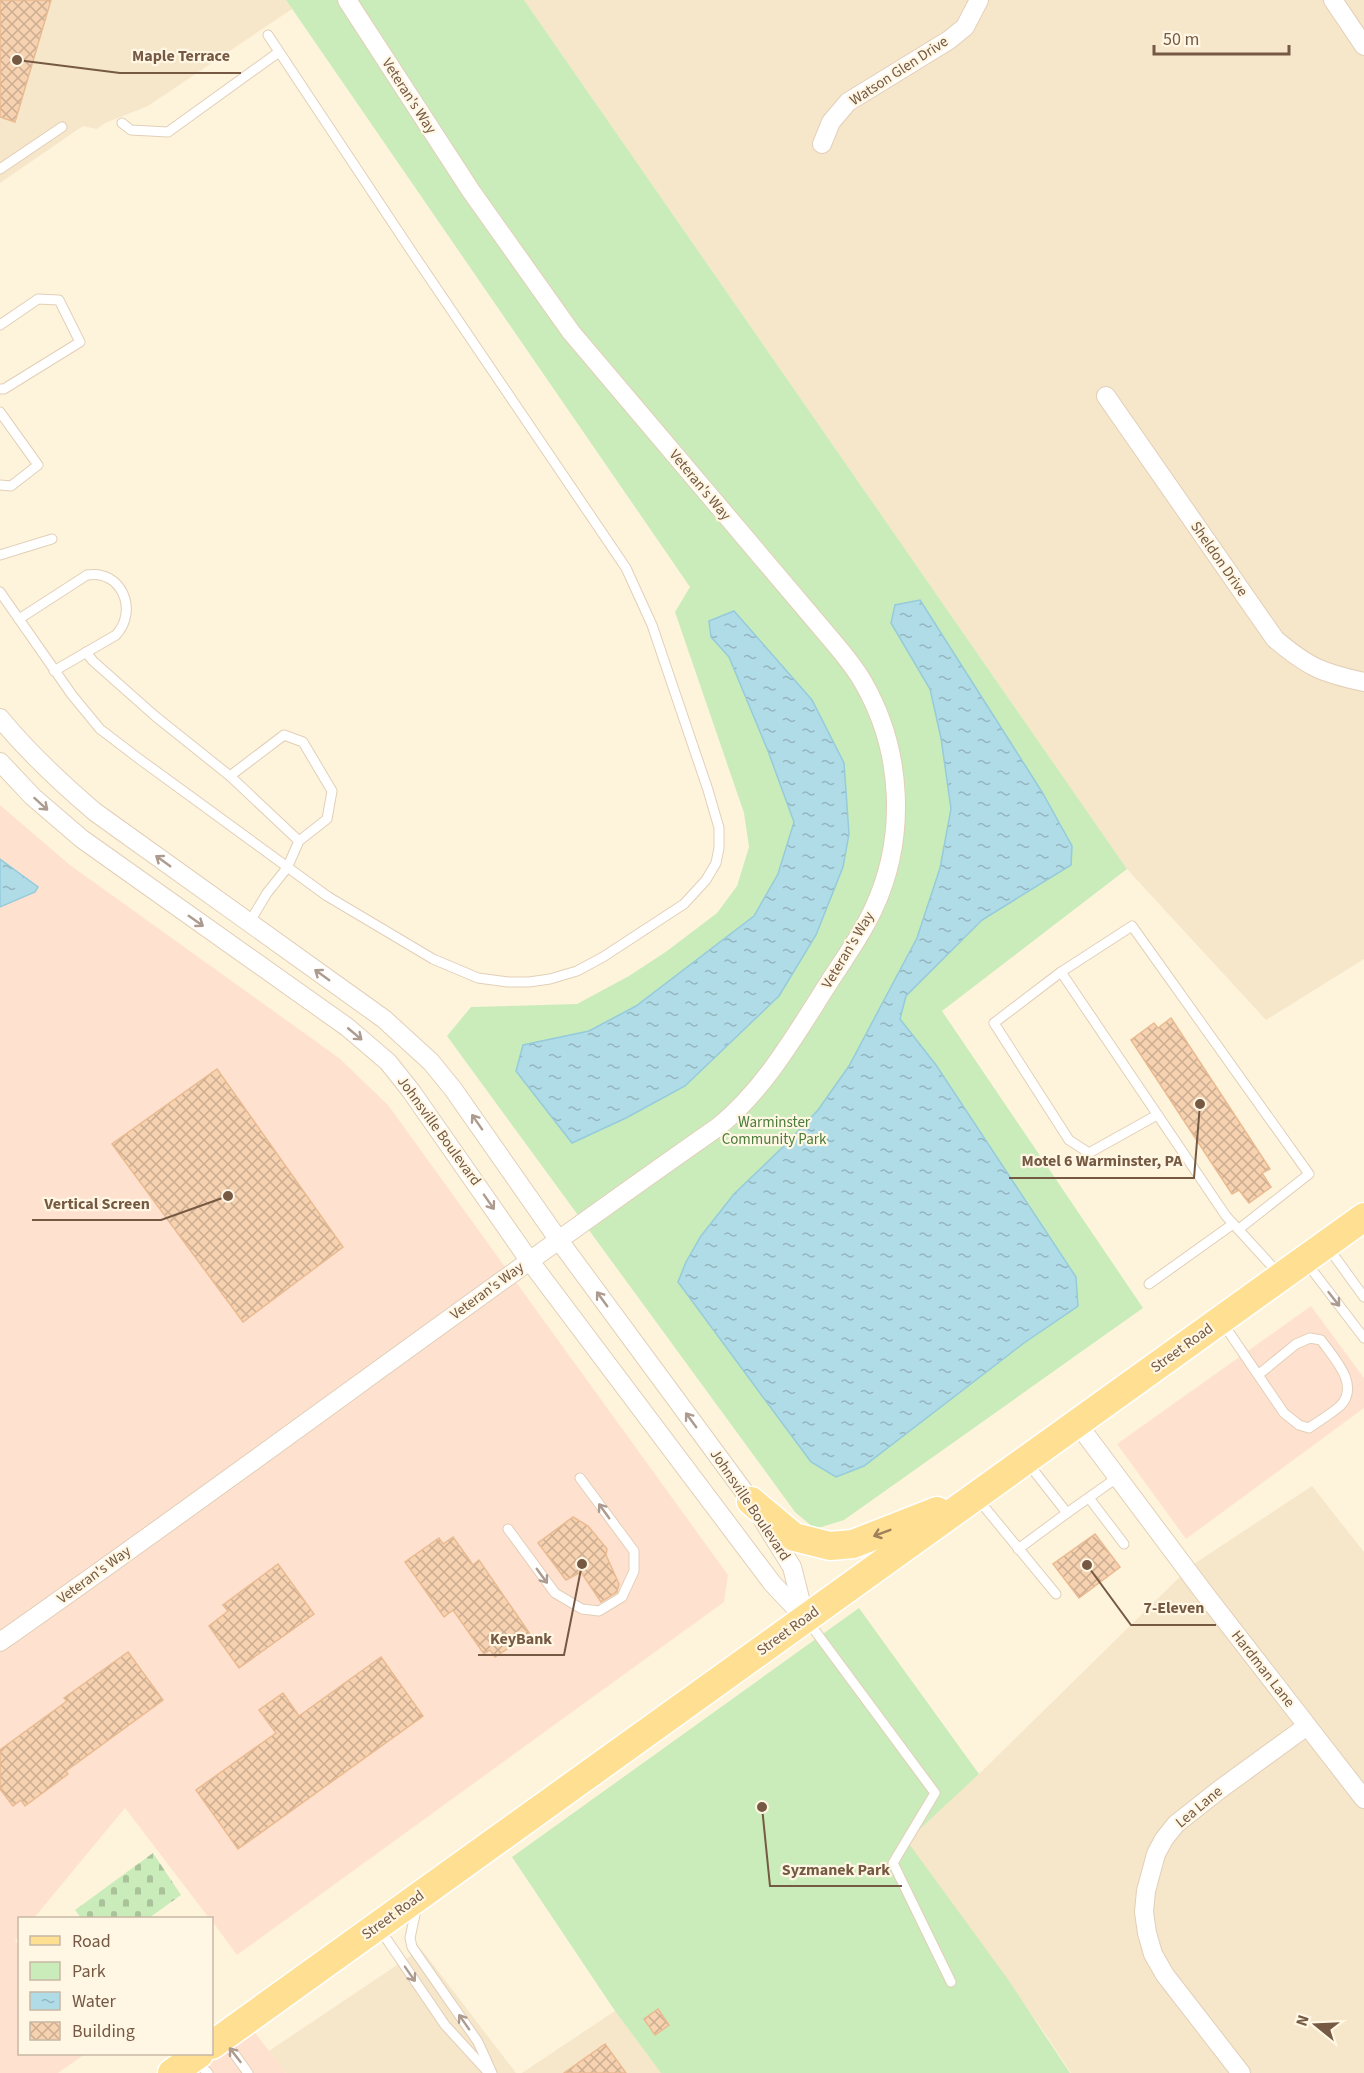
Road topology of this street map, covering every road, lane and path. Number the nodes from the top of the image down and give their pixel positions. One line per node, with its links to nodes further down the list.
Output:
1 (347, 0): 33 (street, Veteran's Way)
2 (980, 0): 9 (street, Watson Glen Drive)
3 (1333, 0): 5 (street)
4 (268, 35): 6 (lane)
5 (1364, 46)
6 (279, 52): 7 (lane); 27 (lane)
7 (122, 123)
8 (62, 128): 10 (lane)
9 (822, 144)
10 (0, 169)
11 (0, 325): 12 (lane)
12 (0, 389)
13 (1106, 396): 22 (street, Sheldon Drive)
14 (0, 412): 15 (lane)
15 (0, 485)
16 (52, 539): 17 (lane)
17 (0, 555)
18 (0, 592): 19 (lane)
19 (19, 619): 20 (lane); 21 (lane)
20 (86, 652): 21 (lane); 25 (lane)
21 (54, 671): 27 (lane)
22 (1364, 682)
23 (0, 718): 28 (street, Johnsville Boulevard, one-way to 23)
24 (0, 762): 35 (street, Johnsville Boulevard, one-way to 35)
25 (230, 776): 26 (lane); 26 (lane)
26 (298, 841): 27 (lane)
27 (287, 868): 28 (lane)
28 (249, 922): 33 (street, Johnsville Boulevard, one-way to 28)
29 (1061, 972): 30 (lane); 30 (lane); 32 (lane)
30 (1157, 1115): 32 (lane)
31 (1364, 1217): 34 (main road, Street Road)
32 (1236, 1227): 36 (lane); 37 (lane)
33 (558, 1239): 35 (street, Veteran's Way); 48 (street, Johnsville Boulevard, one-way to 33)
34 (1316, 1252): 36 (main road, Street Road); 38 (lane); 40 (lane, one-way to 40)
35 (529, 1260): 54 (street, Johnsville Boulevard); 55 (street, Veteran's Way)
36 (1281, 1277): 39 (main road, Street Road)
37 (1149, 1284)
38 (1364, 1298)
39 (1221, 1320): 41 (lane); 42 (main road, Street Road)
40 (1364, 1338)
41 (1258, 1375): 41 (lane)
42 (1077, 1423): 43 (main road, Street Road); 44 (street, Hardman Lane)
43 (1026, 1460): 46 (main road, Street Road); 49 (lane)
44 (1118, 1477): 47 (lane); 56 (street, Hardman Lane)
45 (580, 1478): 50 (lane, one-way to 45)
46 (975, 1496): 48 (main road, one-way to 48); 52 (lane); 54 (main road, Street Road)
47 (1089, 1498): 49 (lane); 51 (lane)
48 (751, 1501): 54 (street, Johnsville Boulevard)
49 (1067, 1513): 52 (lane)
50 (508, 1529)
51 (1124, 1544)
52 (1018, 1548): 53 (lane)
53 (1056, 1594)
54 (805, 1618): 58 (main road, Street Road); 60 (lane)
55 (0, 1642)
56 (1307, 1726): 57 (street, Hardman Lane); 65 (street, Lea Lane)
57 (1364, 1799)
58 (419, 1896): 59 (main road, Street Road); 64 (lane, one-way to 58)
59 (377, 1926): 61 (main road, Street Road); 64 (lane, one-way to 64)
60 (951, 1982)
61 (213, 2048)
62 (201, 2057): 63 (lane, one-way to 62)
63 (248, 2073)
64 (490, 2073)
65 (1241, 2073)

